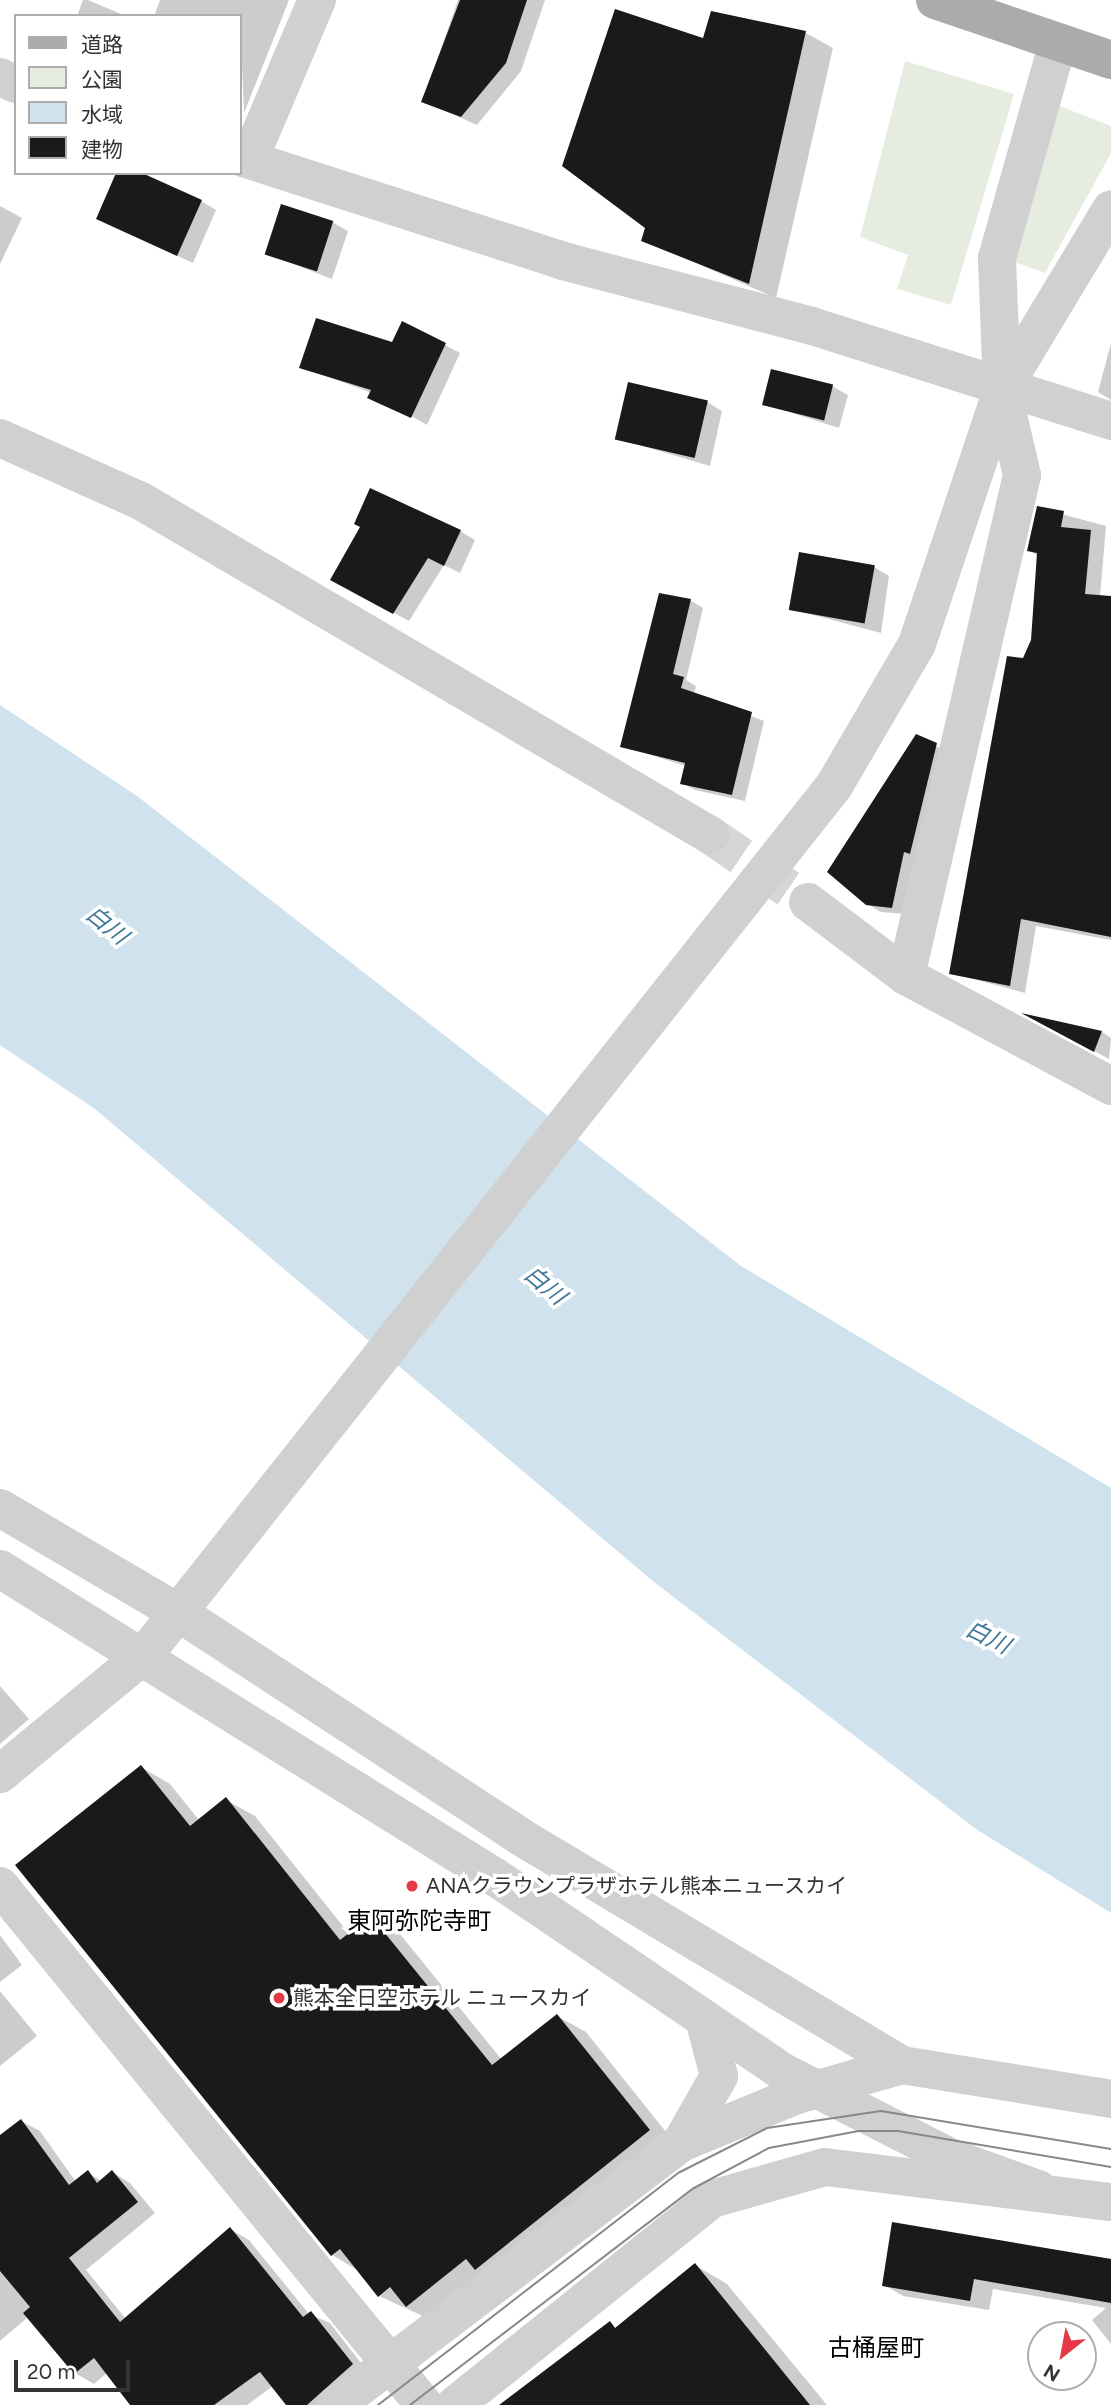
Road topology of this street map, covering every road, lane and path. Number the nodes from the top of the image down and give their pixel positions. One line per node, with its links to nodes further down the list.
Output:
1 (317, 0): 5 (street)
2 (935, 0): 3 (main road)
3 (1058, 42): 4 (main road); 7 (street)
4 (1111, 60)
5 (244, 158): 7 (street)
6 (1111, 209): 7 (street)
7 (1002, 390): 8 (street); 12 (street); 16 (street)
8 (1111, 421)
9 (0, 438): 10 (street)
10 (710, 835)
11 (808, 902): 12 (street)
12 (906, 976): 13 (street)
13 (1111, 1086)
14 (0, 1508): 16 (street)
15 (0, 1569): 17 (street)
16 (179, 1613): 17 (street); 21 (street)
17 (145, 1654): 18 (street); 20 (street)
18 (0, 1773)
19 (0, 1886): 27 (street)
20 (704, 2019): 22 (street); 24 (street)
21 (902, 2065): 22 (street); 23 (street)
22 (818, 2089): 24 (street); 25 (street)
23 (1111, 2099)
24 (681, 2143): 27 (street)
25 (1038, 2189): 26 (street); 30 (street)
26 (1111, 2202)
27 (388, 2364): 28 (street); 29 (street)
28 (336, 2405)
29 (424, 2405)
30 (455, 2405)

